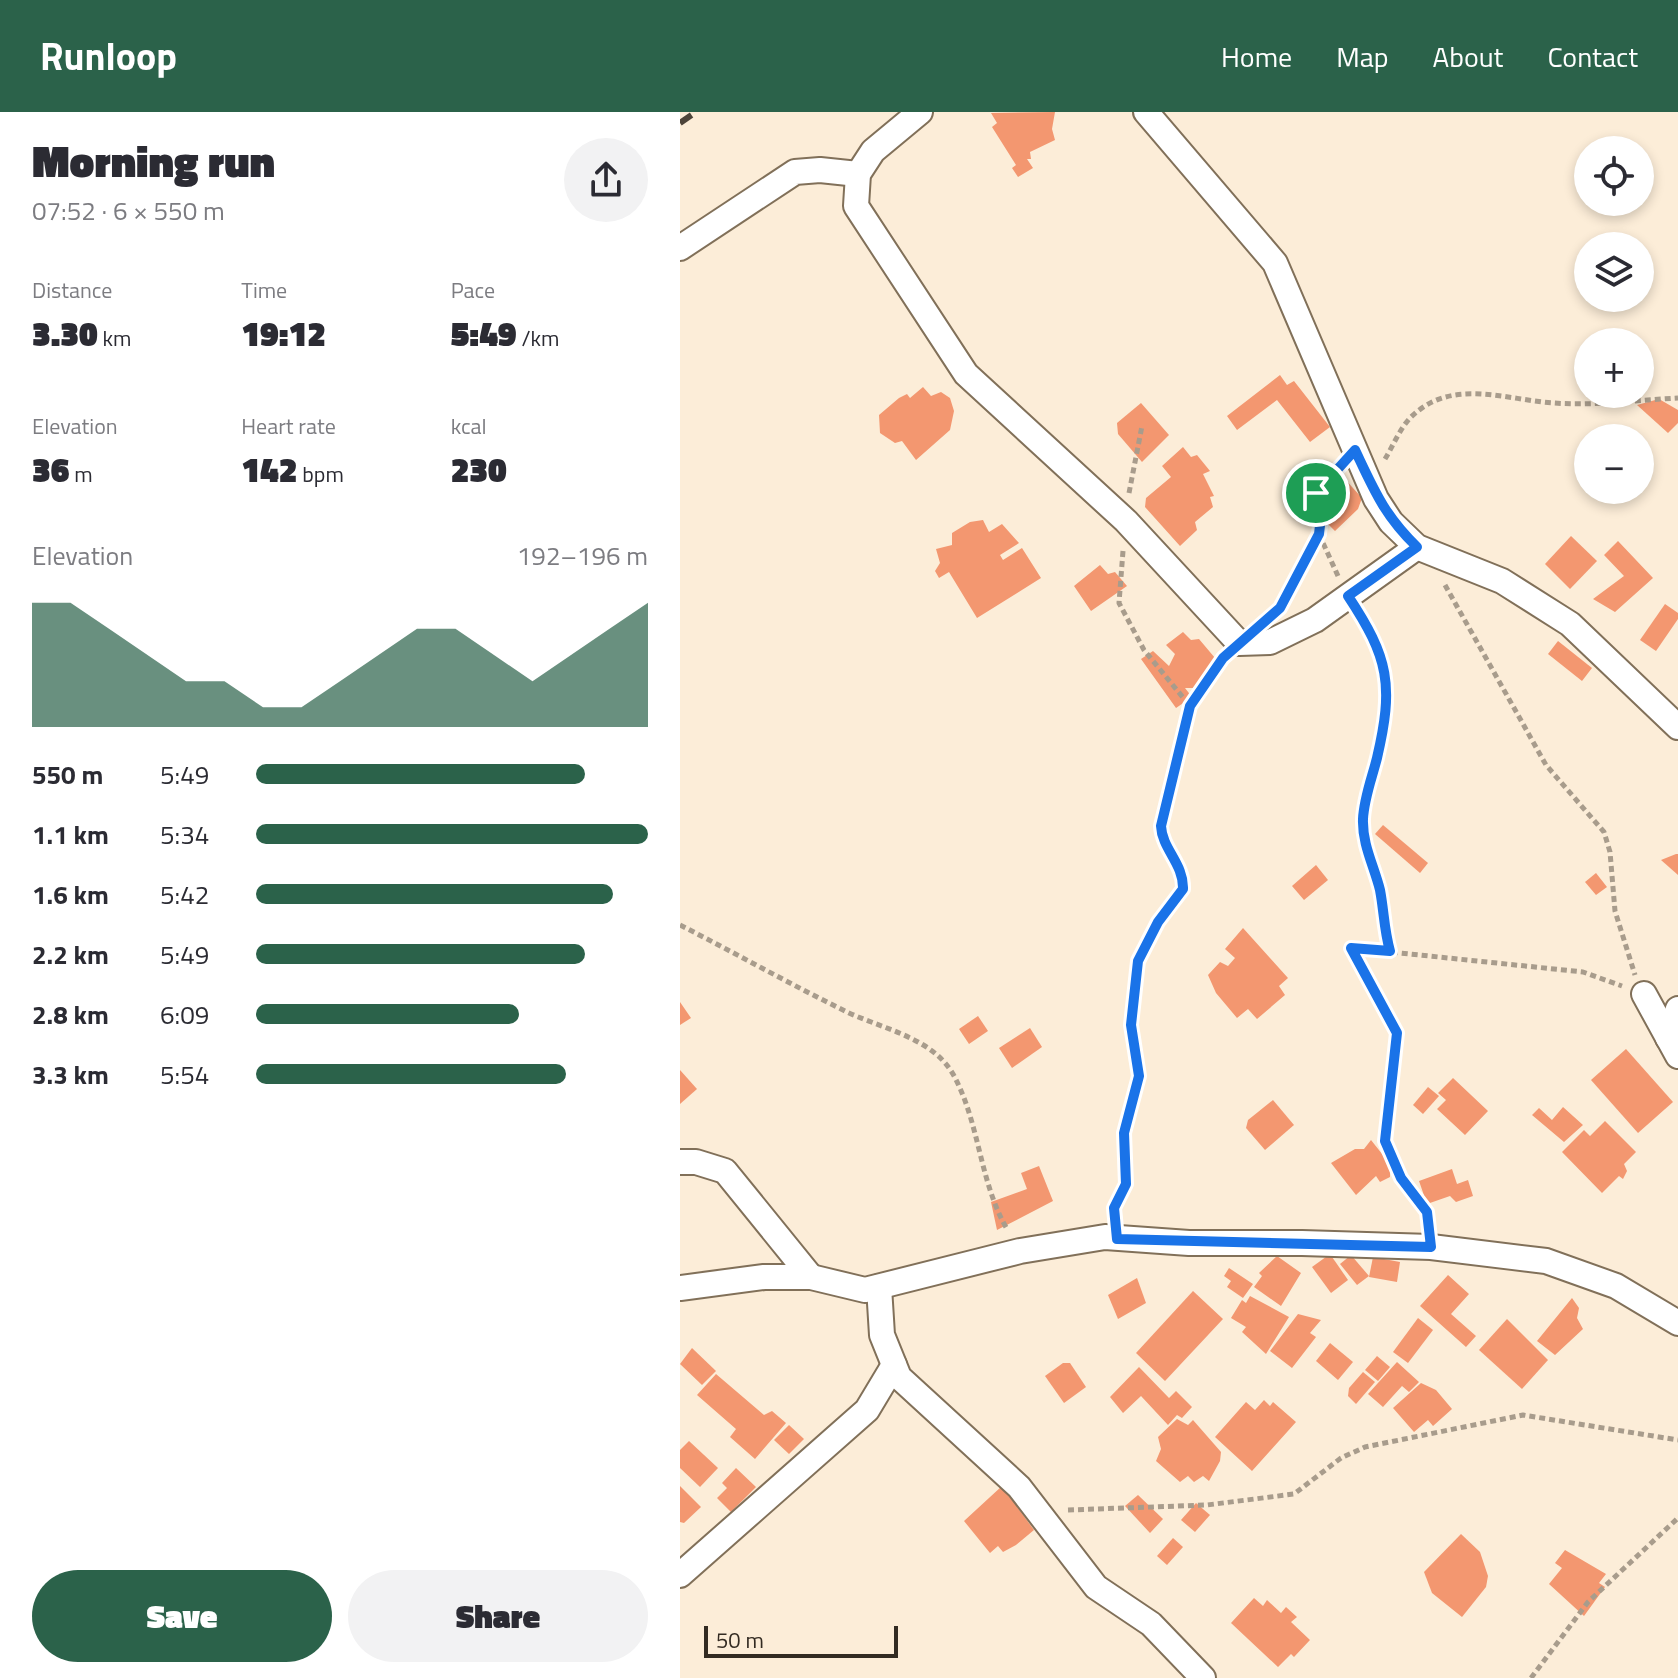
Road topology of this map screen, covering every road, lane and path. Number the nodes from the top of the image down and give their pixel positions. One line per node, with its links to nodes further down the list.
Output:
1 (920, 112): 3 (street)
2 (1146, 112): 6 (street)
3 (858, 174): 4 (street); 12 (street)
4 (680, 248)
5 (1678, 398): 7 (path)
6 (1355, 450): 7 (street); 8 (path)
7 (1376, 499): 9 (street)
8 (1319, 534): 10 (path); 11 (path)
9 (1417, 547): 10 (street); 13 (street); 16 (path)
10 (1348, 596): 12 (street); 15 (path)
11 (1274, 615)
12 (1239, 643): 20 (path)
13 (1678, 727)
14 (680, 925): 22 (path)
15 (1390, 951): 16 (path); 21 (path)
16 (1644, 994): 18 (street)
17 (1678, 1009): 18 (street)
18 (1673, 1047)
19 (680, 1162): 23 (street)
20 (1117, 1239): 21 (street); 22 (street)
21 (1431, 1247): 26 (street)
22 (1020, 1251): 24 (street)
23 (811, 1277): 24 (street); 25 (street)
24 (879, 1287): 27 (street)
25 (680, 1288)
26 (1678, 1323)
27 (894, 1365): 31 (street); 32 (street)
28 (1678, 1440): 29 (path)
29 (1068, 1510)
30 (1678, 1518): 33 (path)
31 (680, 1575)
32 (1203, 1678)
33 (1531, 1678)

